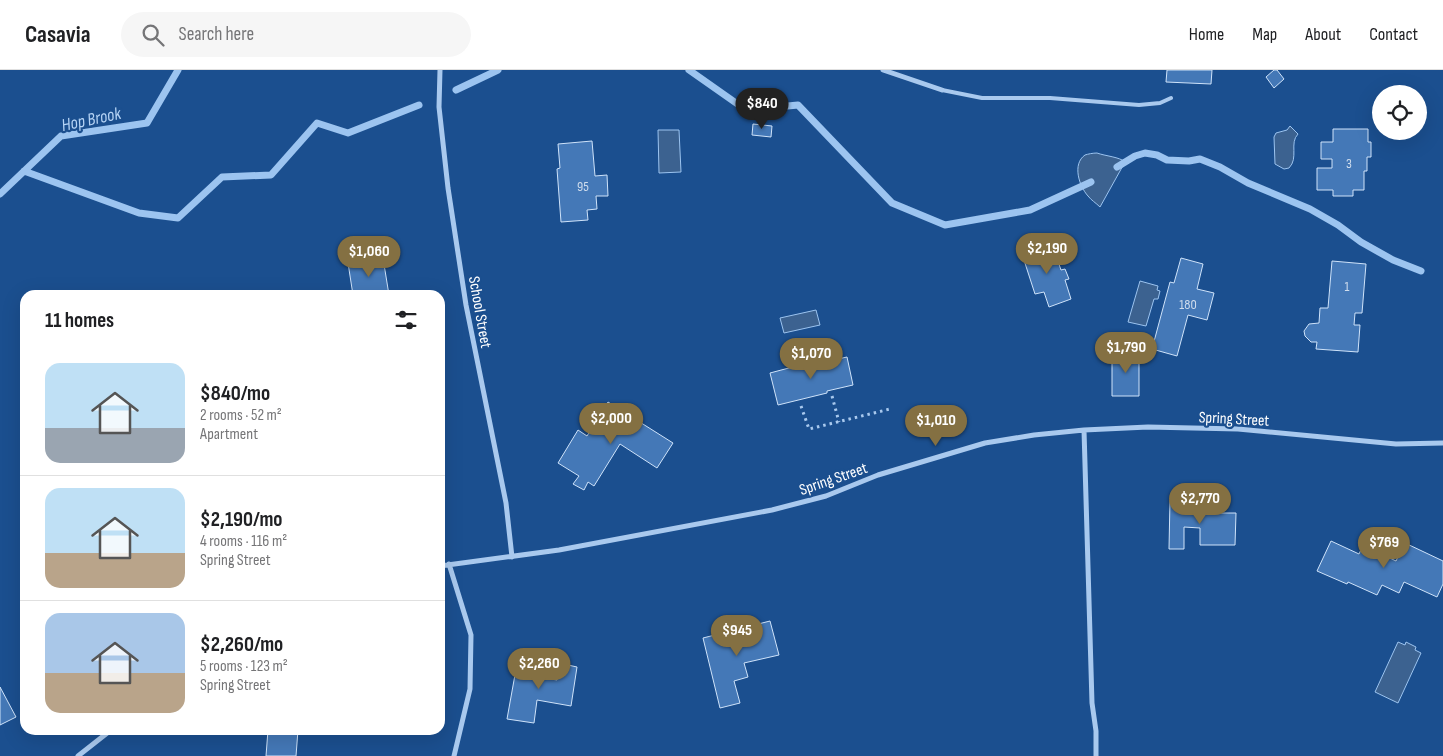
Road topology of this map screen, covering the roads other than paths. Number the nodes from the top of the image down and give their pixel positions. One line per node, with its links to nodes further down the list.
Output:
1 (440, 70): 7 (street, School Street)
2 (883, 70): 3 (street)
3 (942, 90): 4 (lane)
4 (1172, 98)
5 (1084, 430): 6 (street, Spring Street); 7 (street, Spring Street); 13 (street)
6 (1443, 443)
7 (512, 557): 8 (street, Spring Street)
8 (449, 564): 9 (street, Spring Street); 12 (street)
9 (445, 565)
10 (105, 735): 11 (street)
11 (78, 756)
12 (454, 756)
13 (1096, 756)

